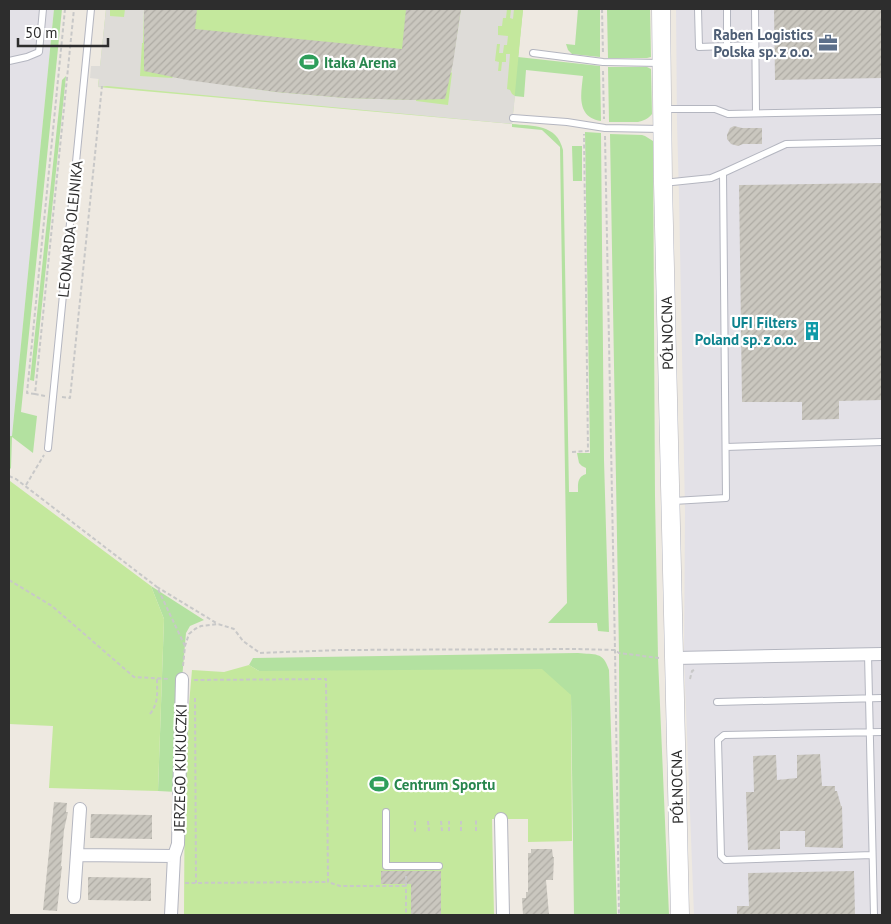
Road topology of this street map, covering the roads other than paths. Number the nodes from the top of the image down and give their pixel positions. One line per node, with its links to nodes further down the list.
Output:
1 (43, 9): 10 (lane)
2 (91, 9): 22 (lane, LEONARDA OLEJNIKA)
3 (661, 9): 11 (street, PÓŁNOCNA)
4 (698, 9): 8 (lane)
5 (727, 9): 8 (lane)
6 (754, 9): 7 (lane)
7 (755, 45): 8 (lane); 14 (lane)
8 (727, 46)
9 (532, 53): 11 (lane)
10 (9, 61)
11 (662, 63): 12 (street, PÓŁNOCNA)
12 (663, 109): 14 (lane); 16 (street, PÓŁNOCNA)
13 (882, 111): 14 (lane)
14 (756, 113)
15 (513, 118): 16 (lane)
16 (663, 129): 19 (street, PÓŁNOCNA)
17 (882, 142): 18 (lane)
18 (723, 173): 19 (lane); 21 (lane)
19 (663, 183): 23 (street, PÓŁNOCNA)
20 (882, 442): 21 (lane)
21 (726, 447): 23 (lane)
22 (48, 448)
23 (671, 501): 26 (street, PÓŁNOCNA)
24 (868, 654): 25 (street); 26 (street); 28 (lane)
25 (882, 654)
26 (674, 658): 43 (street, PÓŁNOCNA)
27 (182, 679): 38 (street, JERZEGO KUKUCZKI)
28 (869, 698): 29 (lane); 30 (lane); 31 (lane)
29 (882, 698)
30 (717, 702)
31 (870, 732): 32 (lane); 37 (lane); 37 (lane)
32 (882, 732)
33 (80, 809): 36 (street)
34 (386, 812): 39 (lane)
35 (501, 819): 42 (street)
36 (77, 855): 38 (street); 40 (street)
37 (872, 855): 44 (lane)
38 (174, 856): 41 (street, JERZEGO KUKUCZKI)
39 (439, 866)
40 (74, 897)
41 (171, 915)
42 (503, 915)
43 (680, 915)
44 (874, 915)

